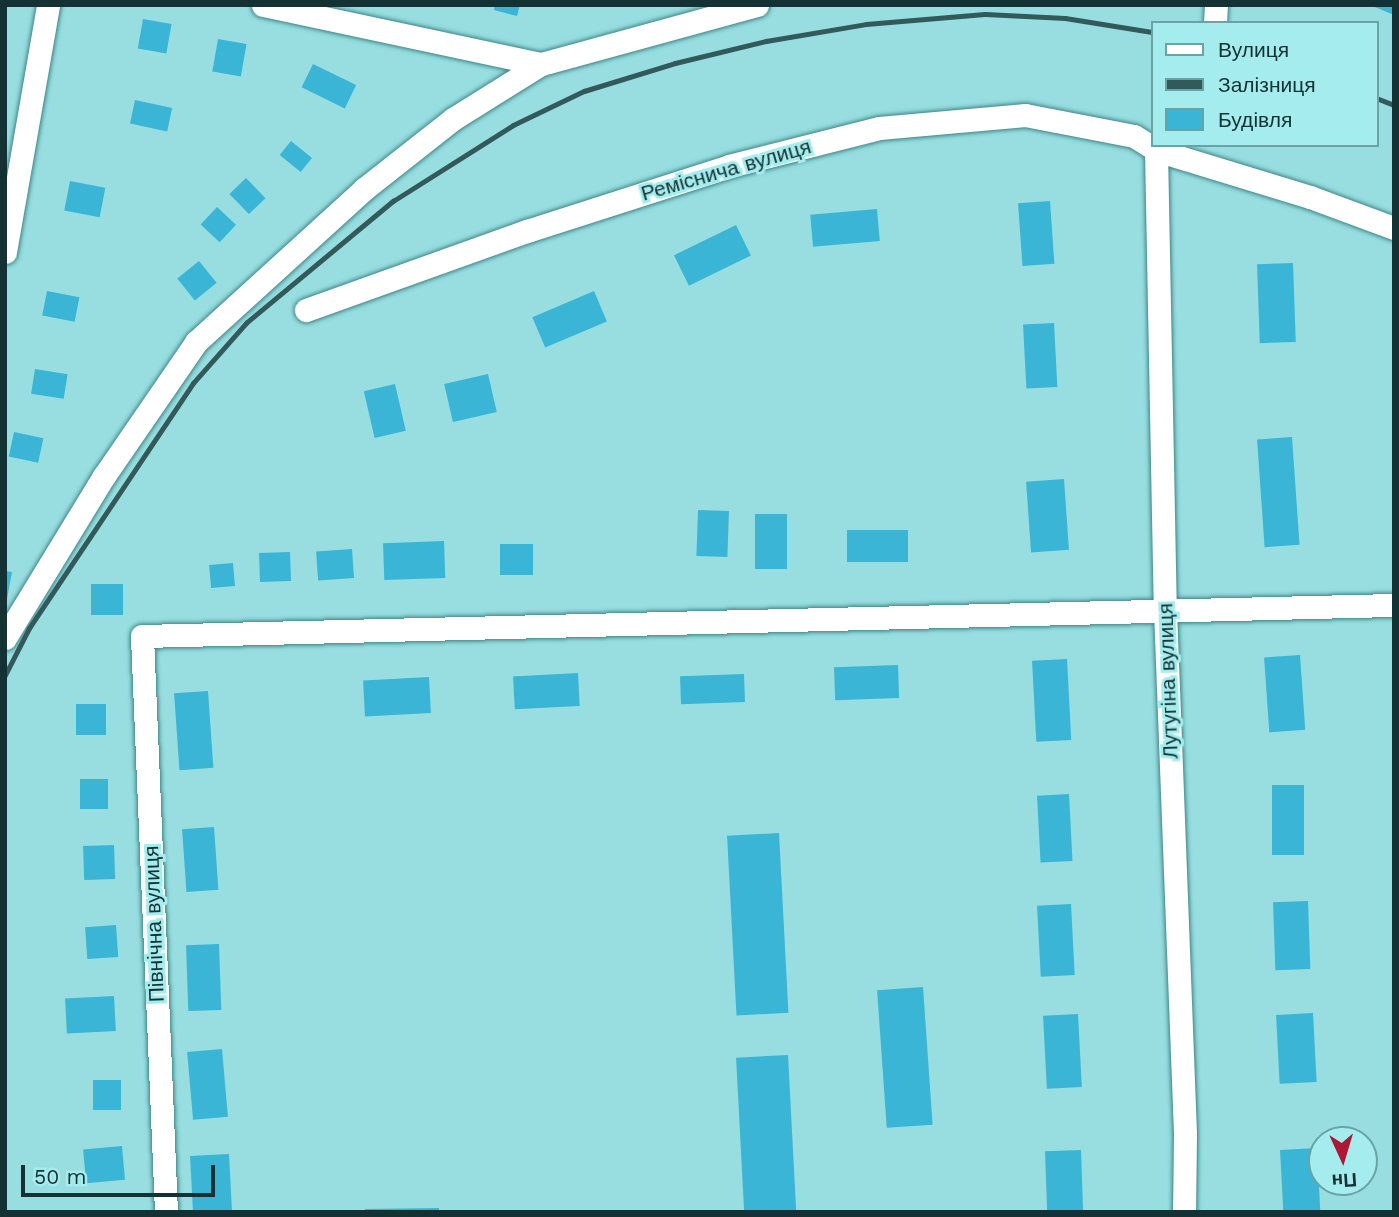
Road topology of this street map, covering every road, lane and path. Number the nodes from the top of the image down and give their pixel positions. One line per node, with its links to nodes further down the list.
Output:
1 (48, 5): 8 (street)
2 (263, 5): 4 (street)
3 (757, 5): 4 (street)
4 (541, 64): 12 (street)
5 (1150, 144): 9 (street, Реміснича вулиця)
6 (1157, 148): 7 (street, Реміснича вулиця); 11 (street, Лутугіна вулиця)
7 (1394, 228)
8 (5, 251)
9 (306, 310)
10 (1394, 605): 11 (street)
11 (1165, 610): 13 (street, Північна вулиця); 14 (street, Лутугіна вулиця)
12 (5, 638)
13 (166, 1212)
14 (1184, 1212)

